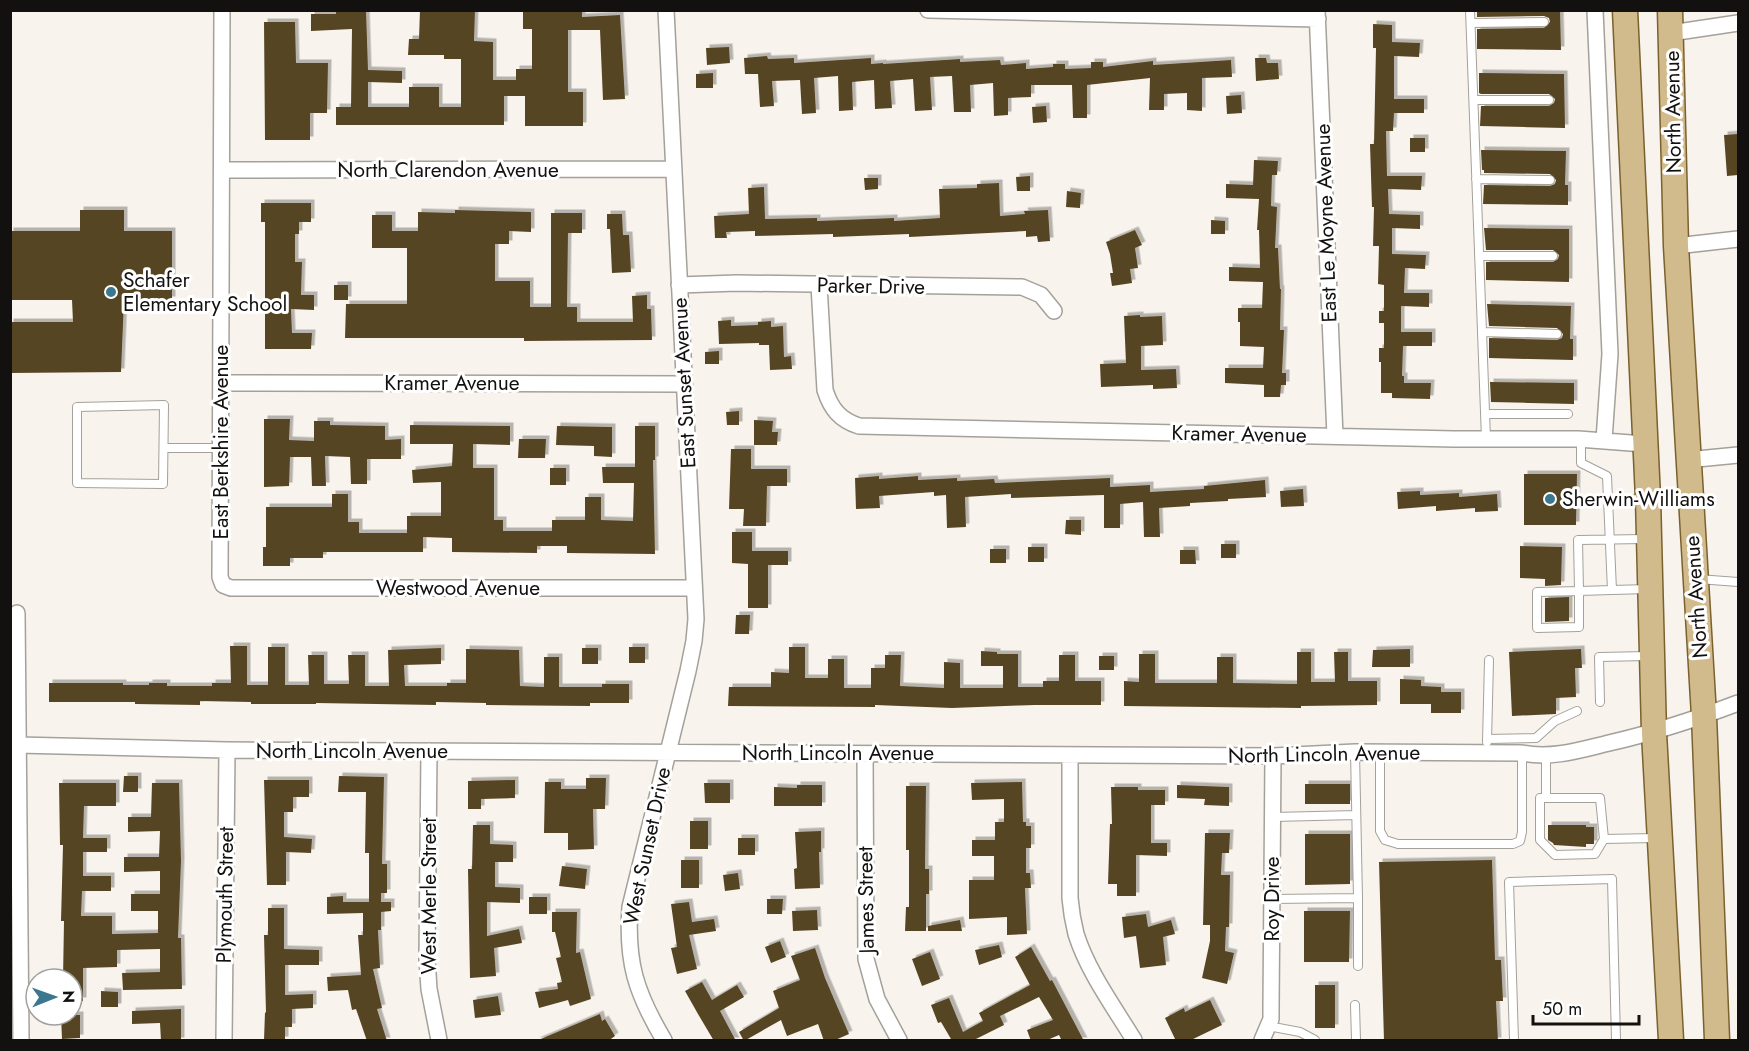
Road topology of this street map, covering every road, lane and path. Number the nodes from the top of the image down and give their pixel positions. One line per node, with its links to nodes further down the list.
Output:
1 (222, 10): 15 (street, East Berkshire Avenue)
2 (666, 10): 14 (street, East Sunset Avenue)
3 (928, 10): 7 (street)
4 (1470, 10): 8 (lane)
5 (1595, 10): 34 (street)
6 (1625, 10): 35 (main road, North Avenue)
7 (1318, 15): 31 (street, East Le Moyne Avenue)
8 (1471, 22): 9 (lane); 12 (lane)
9 (1544, 22)
10 (1670, 22): 11 (street); 19 (main road, North Avenue)
11 (1738, 23)
12 (1474, 100): 13 (lane); 16 (lane)
13 (1549, 100)
14 (674, 169): 15 (street, North Clarendon Avenue); 22 (street, East Sunset Avenue)
15 (222, 170): 27 (street, East Berkshire Avenue)
16 (1476, 179): 17 (lane); 20 (lane)
17 (1550, 180)
18 (1738, 239): 19 (street)
19 (1676, 246): 39 (main road, North Avenue)
20 (1479, 256): 21 (lane); 25 (lane)
21 (1553, 256)
22 (679, 285): 23 (street, Parker Drive); 28 (street, East Sunset Avenue)
23 (819, 285): 24 (street, Parker Drive); 31 (street, Kramer Avenue)
24 (1054, 312)
25 (1482, 332): 26 (lane); 29 (lane)
26 (1557, 334)
27 (221, 383): 28 (street, Kramer Avenue); 37 (street, East Berkshire Avenue)
28 (684, 384): 47 (street, East Sunset Avenue)
29 (1486, 414): 30 (lane); 32 (lane)
30 (1568, 414)
31 (1335, 436): 32 (street, Kramer Avenue)
32 (1486, 439): 33 (street, Kramer Avenue)
33 (1581, 439): 34 (street, Kramer Avenue); 41 (lane)
34 (1604, 440): 35 (street, Kramer Avenue)
35 (1644, 444): 40 (main road, North Avenue)
36 (164, 448): 36 (lane); 37 (lane)
37 (221, 448): 46 (street, East Berkshire Avenue)
38 (1738, 455): 39 (street)
39 (1688, 460): 44 (main road, North Avenue)
40 (1648, 498): 41 (lane); 42 (main road, North Avenue)
41 (1608, 500): 43 (lane)
42 (1649, 538): 43 (lane); 48 (main road, North Avenue)
43 (1610, 539): 49 (lane); 50 (lane)
44 (1695, 579): 45 (lane); 57 (main road, North Avenue)
45 (1738, 582)
46 (223, 585): 47 (street, Westwood Avenue)
47 (694, 588): 64 (street, East Sunset Avenue)
48 (1650, 589): 49 (lane); 52 (main road, North Avenue)
49 (1612, 590): 50 (lane)
50 (1579, 591): 50 (lane)
51 (17, 613): 60 (street)
52 (1652, 656): 54 (lane); 58 (main road, North Avenue)
53 (1489, 660): 61 (lane)
54 (1600, 702)
55 (1738, 703): 57 (street, North Lincoln Avenue)
56 (1577, 711): 59 (lane)
57 (1704, 716): 58 (street, North Lincoln Avenue); 93 (main road, North Avenue)
58 (1654, 733): 69 (street, North Lincoln Avenue); 74 (main road, North Avenue)
59 (1536, 738): 61 (lane); 69 (lane)
60 (18, 745): 62 (street, North Lincoln Avenue); 81 (street)
61 (1487, 746): 66 (street, North Lincoln Avenue); 69 (street, North Lincoln Avenue)
62 (227, 750): 63 (street, North Lincoln Avenue); 82 (street, Plymouth Street)
63 (429, 751): 64 (street, North Lincoln Avenue); 83 (street, West Merle Street)
64 (667, 752): 67 (street, North Lincoln Avenue); 84 (street, West Sunset Drive)
65 (1355, 752): 66 (street, North Lincoln Avenue); 70 (street, North Lincoln Avenue); 72 (lane)
66 (1380, 753): 69 (lane)
67 (865, 754): 68 (street, North Lincoln Avenue); 85 (street, James Street)
68 (1071, 755): 70 (street, North Lincoln Avenue); 86 (street)
69 (1535, 755): 71 (lane)
70 (1273, 756): 73 (street, Roy Drive)
71 (1546, 798): 75 (lane); 75 (lane)
72 (1356, 814): 73 (lane); 77 (lane)
73 (1273, 817): 76 (street, Roy Drive)
74 (1660, 838): 75 (lane); 92 (main road, North Avenue)
75 (1604, 839)
76 (1272, 898): 77 (lane); 80 (street, Roy Drive)
77 (1358, 898): 78 (lane)
78 (1358, 966)
79 (1355, 1005): 89 (lane)
80 (1268, 1026): 87 (street, Roy Drive); 88 (lane)
81 (21, 1041)
82 (224, 1041)
83 (439, 1041)
84 (664, 1041)
85 (899, 1041)
86 (1134, 1041)
87 (1262, 1041)
88 (1315, 1041)
89 (1356, 1041)
90 (1514, 1041): 91 (lane)
91 (1616, 1041)
92 (1671, 1041)
93 (1717, 1041)

